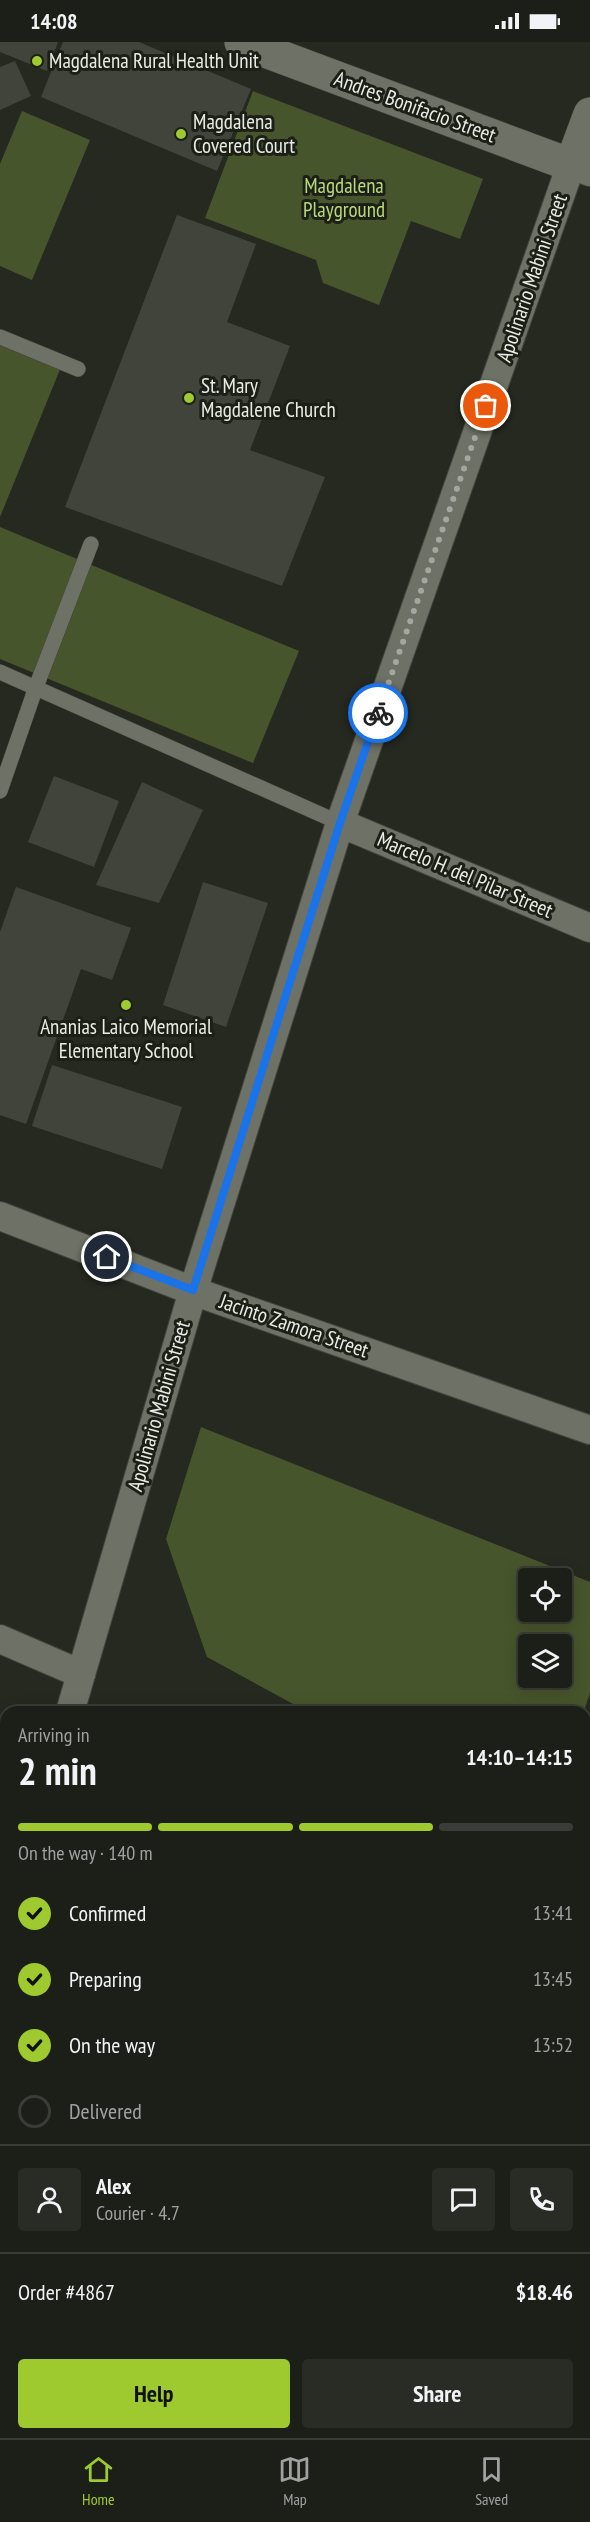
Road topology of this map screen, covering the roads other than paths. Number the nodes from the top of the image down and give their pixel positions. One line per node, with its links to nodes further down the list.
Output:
1 (258, 45): 3 (main road, Andres Bonifacio Street)
2 (590, 114): 3 (main road, Apolinario Mabini Street)
3 (581, 169): 10 (street, Apolinario Mabini Street)
4 (0, 336): 5 (lane)
5 (78, 369)
6 (91, 544): 8 (lane)
7 (0, 672): 8 (lane)
8 (36, 687): 9 (lane); 10 (lane)
9 (0, 791)
10 (340, 823): 11 (street, Marcelo H. del Pilar Street); 13 (street, Apolinario Mabini Street)
11 (590, 928)
12 (0, 1216): 13 (street, Jacinto Zamora Street)
13 (193, 1290): 14 (street, Jacinto Zamora Street); 16 (street, Apolinario Mabini Street)
14 (590, 1430)
15 (0, 1639): 16 (street)
16 (81, 1674): 17 (street, Apolinario Mabini Street)
17 (72, 1706)

